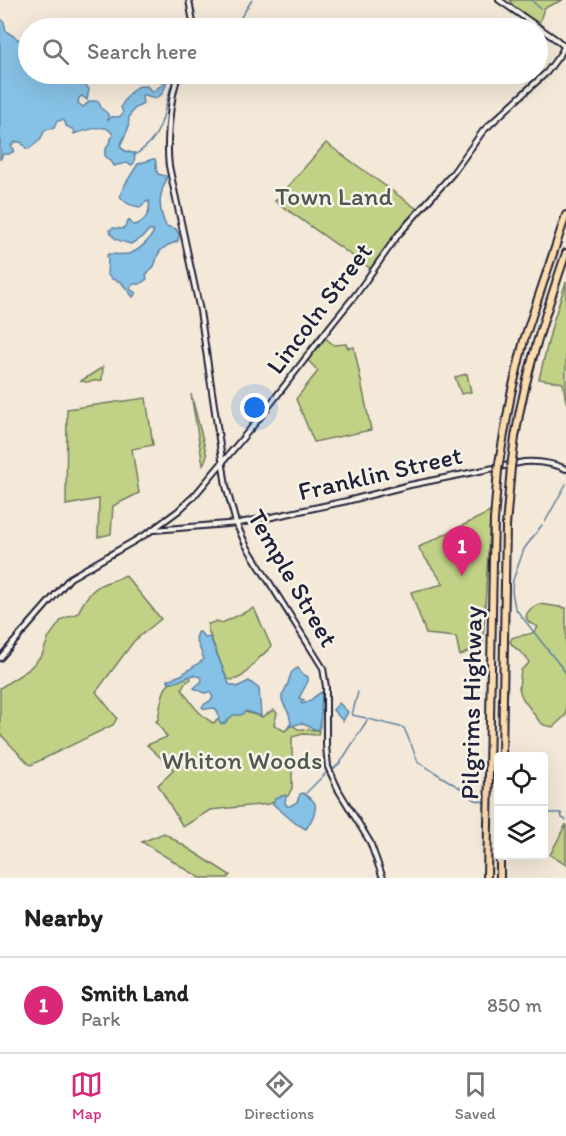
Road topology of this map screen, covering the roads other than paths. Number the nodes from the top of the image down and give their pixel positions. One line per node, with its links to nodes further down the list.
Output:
1 (189, 0): 3 (main road)
2 (499, 0): 4 (main road)
3 (192, 18)
4 (525, 18)
5 (548, 34): 6 (main road)
6 (565, 45): 7 (main road, Lincoln Street)
7 (548, 72)
8 (176, 84): 12 (main road, Temple Street)
9 (535, 84): 12 (main road, Lincoln Street)
10 (566, 215): 20 (highway, Pilgrims Highway, bridge)
11 (566, 254): 17 (highway, Pilgrims Highway, bridge)
12 (222, 464): 14 (main road, Temple Street); 15 (main road, Lincoln Street)
13 (566, 469): 14 (main road, Franklin Street)
14 (236, 523): 15 (main road, Franklin Street); 19 (main road, Temple Street)
15 (153, 530): 16 (main road, Franklin Street)
16 (0, 658)
17 (502, 752)
18 (500, 860): 21 (highway)
19 (383, 878)
20 (488, 878)
21 (500, 878)

